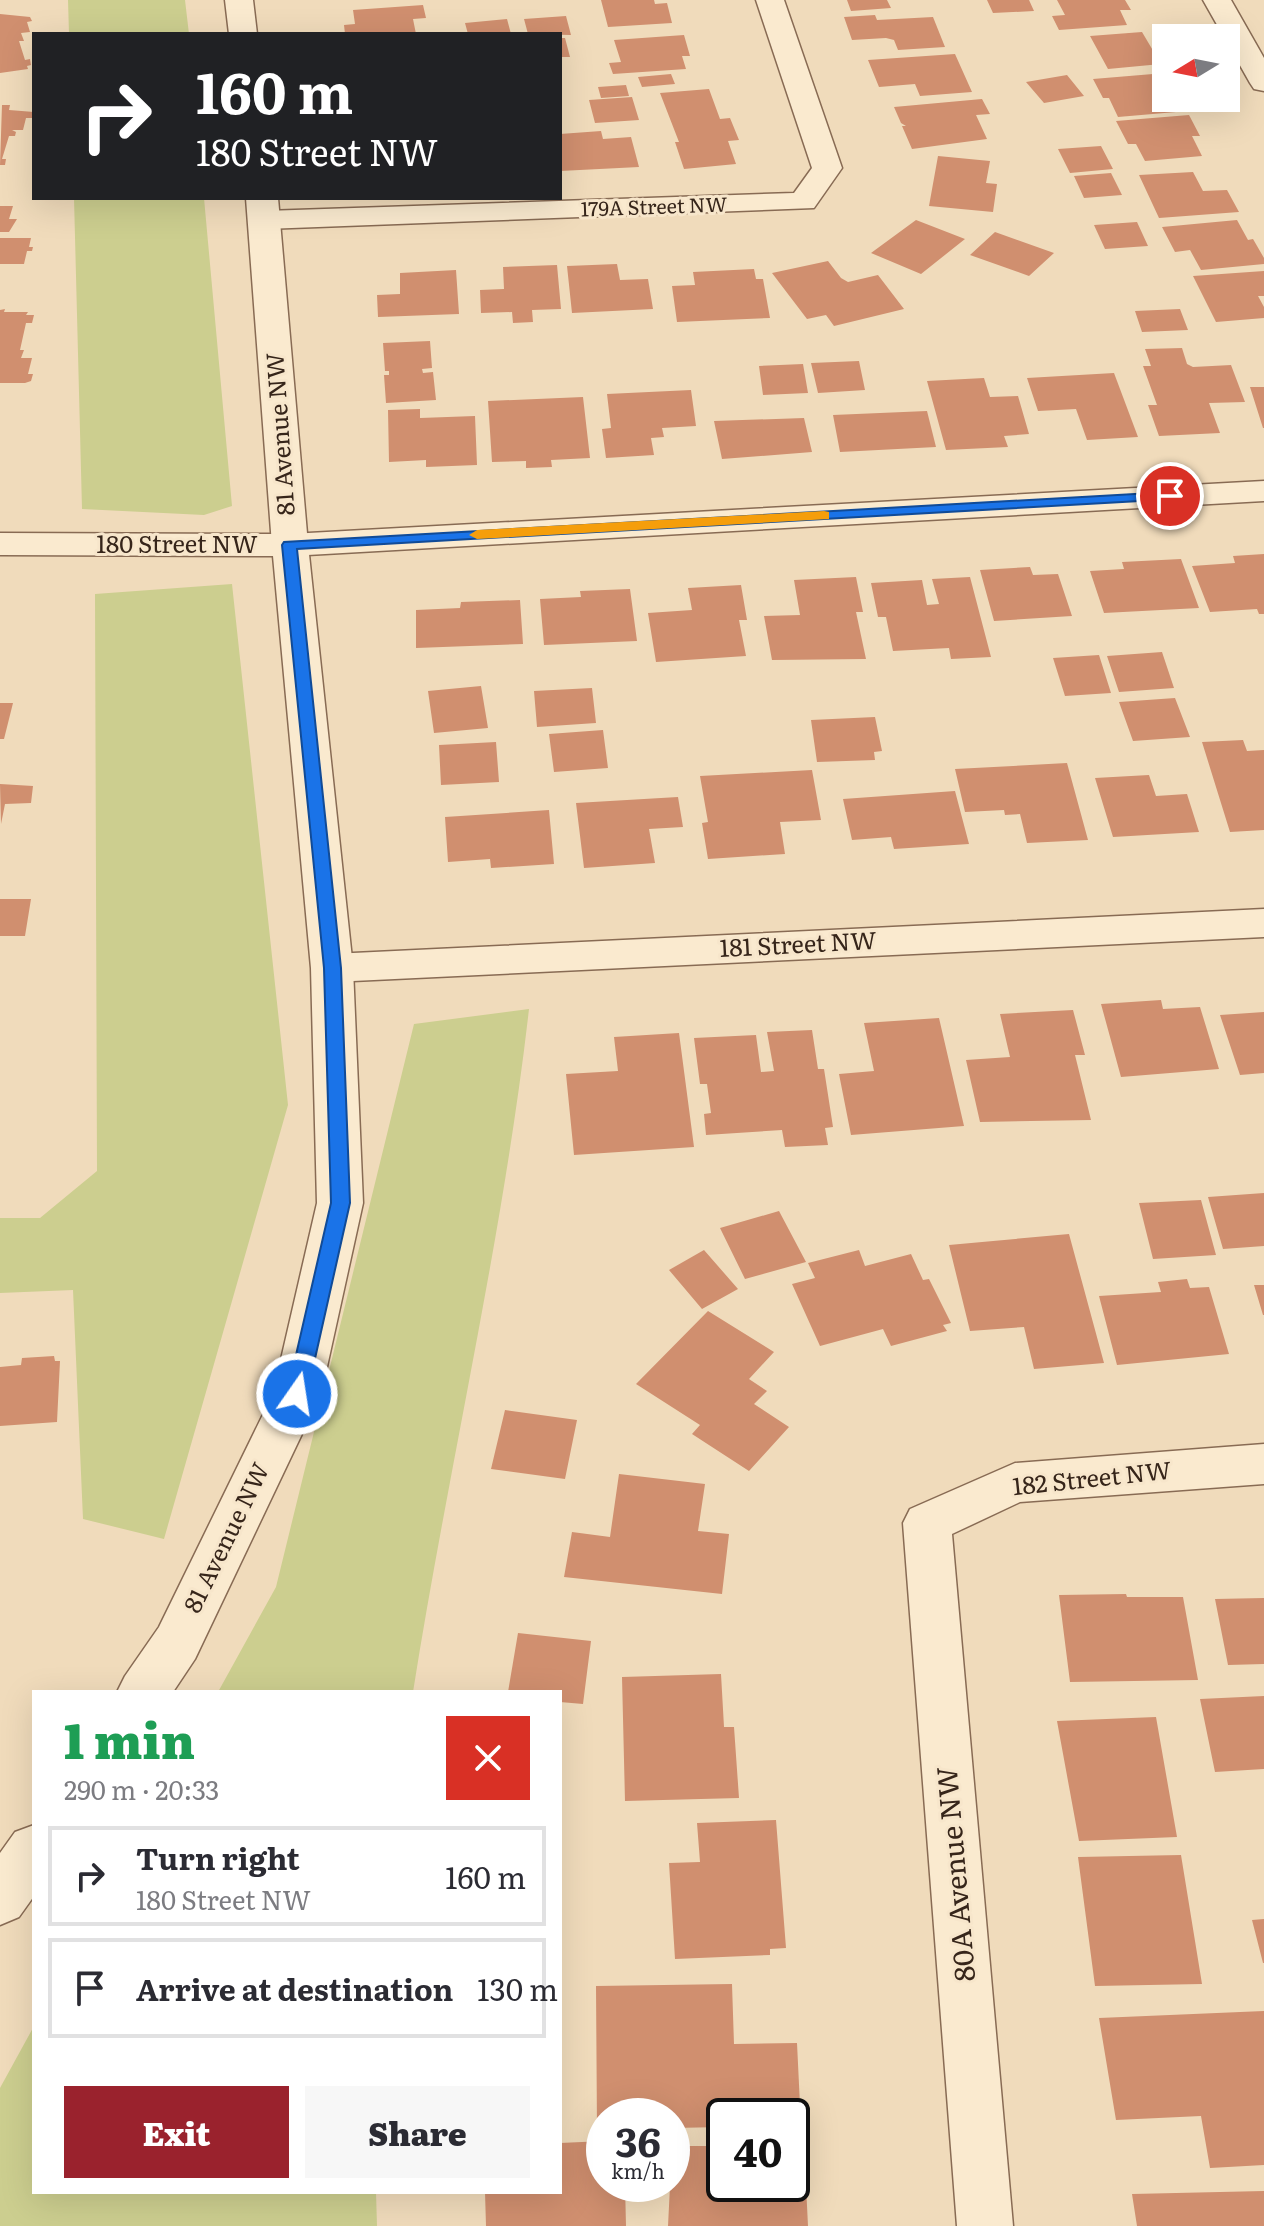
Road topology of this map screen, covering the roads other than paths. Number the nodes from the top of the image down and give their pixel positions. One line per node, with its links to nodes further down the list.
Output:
1 (239, 0): 4 (street)
2 (770, 0): 6 (street, 179A Street NW)
3 (1217, 0): 5 (street)
4 (243, 32)
5 (1264, 83)
6 (264, 209): 9 (street, 81 Avenue NW)
7 (1264, 491): 9 (street, 180 Street NW)
8 (0, 544): 9 (street, 180 Street NW)
9 (290, 545): 11 (street, 81 Avenue NW)
10 (1264, 923): 11 (street, 181 Street NW)
11 (332, 968): 14 (street, 81 Avenue NW)
12 (1264, 1464): 13 (street, 182 Street NW)
13 (927, 1523): 17 (street, 80A Avenue NW)
14 (144, 1690)
15 (32, 1853): 16 (street)
16 (0, 1899)
17 (985, 2226)

